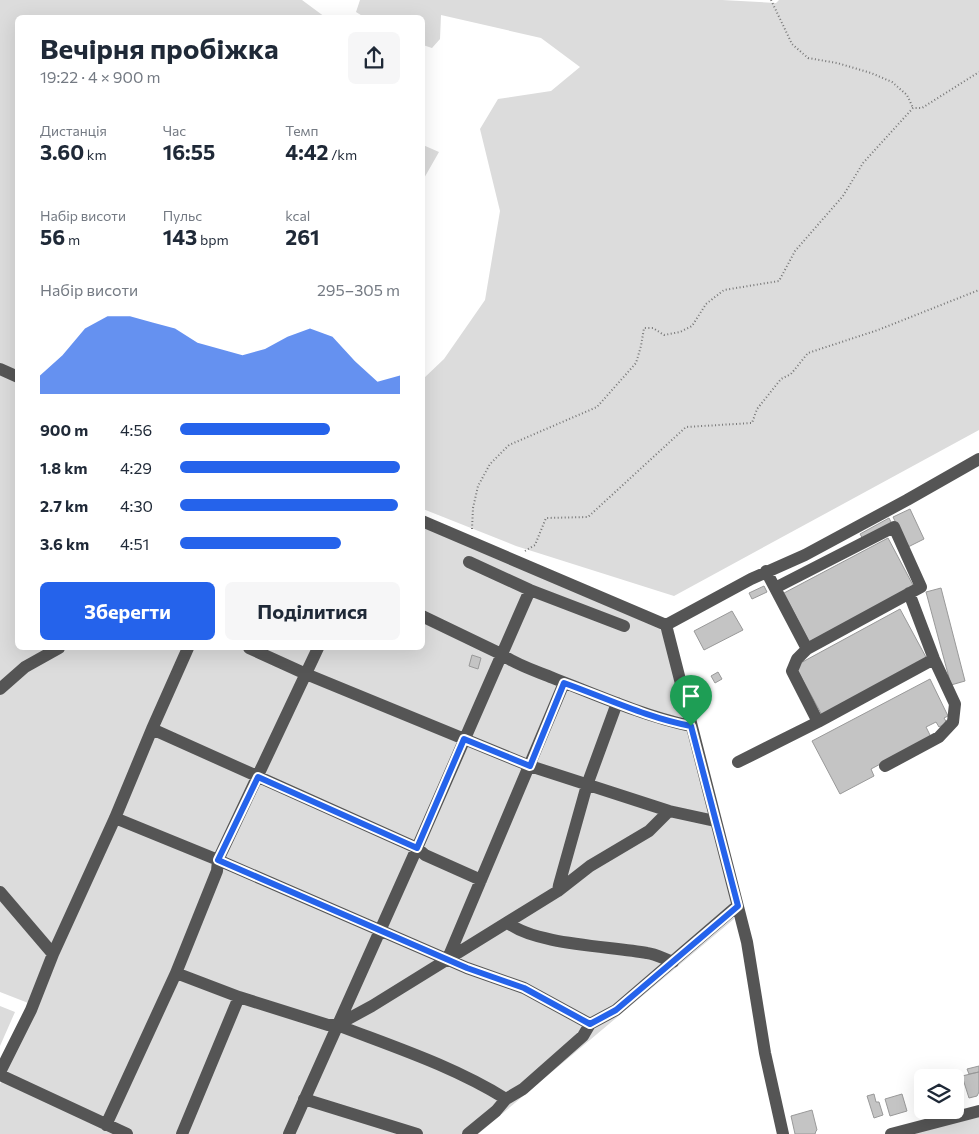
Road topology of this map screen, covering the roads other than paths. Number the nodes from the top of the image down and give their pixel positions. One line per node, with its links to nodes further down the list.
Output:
1 (0, 369): 2 (street)
2 (15, 375)
3 (979, 459): 6 (street)
4 (425, 522): 11 (street)
5 (469, 562): 8 (street)
6 (766, 571): 7 (street); 11 (street)
7 (775, 588): 9 (street); 13 (street)
8 (530, 590): 12 (street); 18 (street)
9 (909, 593): 13 (street); 19 (street)
10 (425, 617): 18 (street)
11 (666, 625): 25 (street)
12 (624, 626)
13 (807, 649): 24 (street)
14 (55, 650): 22 (street)
15 (187, 650): 26 (street)
16 (253, 650): 20 (street)
17 (317, 650): 20 (street)
18 (502, 654): 21 (street); 27 (street)
19 (934, 659): 24 (street); 30 (street)
20 (306, 674): 27 (street); 31 (street)
21 (564, 683): 23 (street); 29 (street)
22 (0, 689)
23 (617, 703): 25 (street); 32 (street)
24 (818, 722): 28 (street)
25 (691, 726): 35 (street)
26 (152, 729): 31 (street); 34 (street)
27 (464, 739): 29 (street); 36 (street)
28 (738, 762)
29 (530, 766): 32 (street); 38 (street)
30 (885, 766)
31 (258, 777): 36 (street); 37 (street)
32 (587, 785): 33 (street); 39 (street)
33 (669, 812): 35 (street); 39 (street)
34 (115, 818): 37 (street); 44 (street)
35 (715, 821): 41 (street)
36 (417, 848): 38 (street); 43 (street)
37 (218, 860): 43 (street); 47 (street)
38 (481, 880): 45 (street)
39 (558, 890): 42 (street)
40 (0, 892): 44 (street)
41 (738, 906): 46 (street); 61 (street)
42 (508, 923): 45 (street); 46 (street)
43 (380, 931): 45 (street); 50 (street)
44 (53, 954): 51 (street)
45 (448, 958): 49 (street); 50 (street)
46 (673, 962): 49 (street)
47 (176, 973): 48 (street); 55 (street)
48 (239, 997): 50 (street); 57 (street)
49 (590, 1024): 53 (street)
50 (337, 1025): 52 (street); 53 (street)
51 (0, 1073): 55 (street)
52 (304, 1099): 58 (street); 59 (street)
53 (506, 1099): 60 (street)
54 (979, 1111): 62 (street)
55 (106, 1125): 56 (street)
56 (127, 1134)
57 (182, 1134)
58 (289, 1134)
59 (417, 1134)
60 (468, 1134)
61 (783, 1134)
62 (892, 1134)

